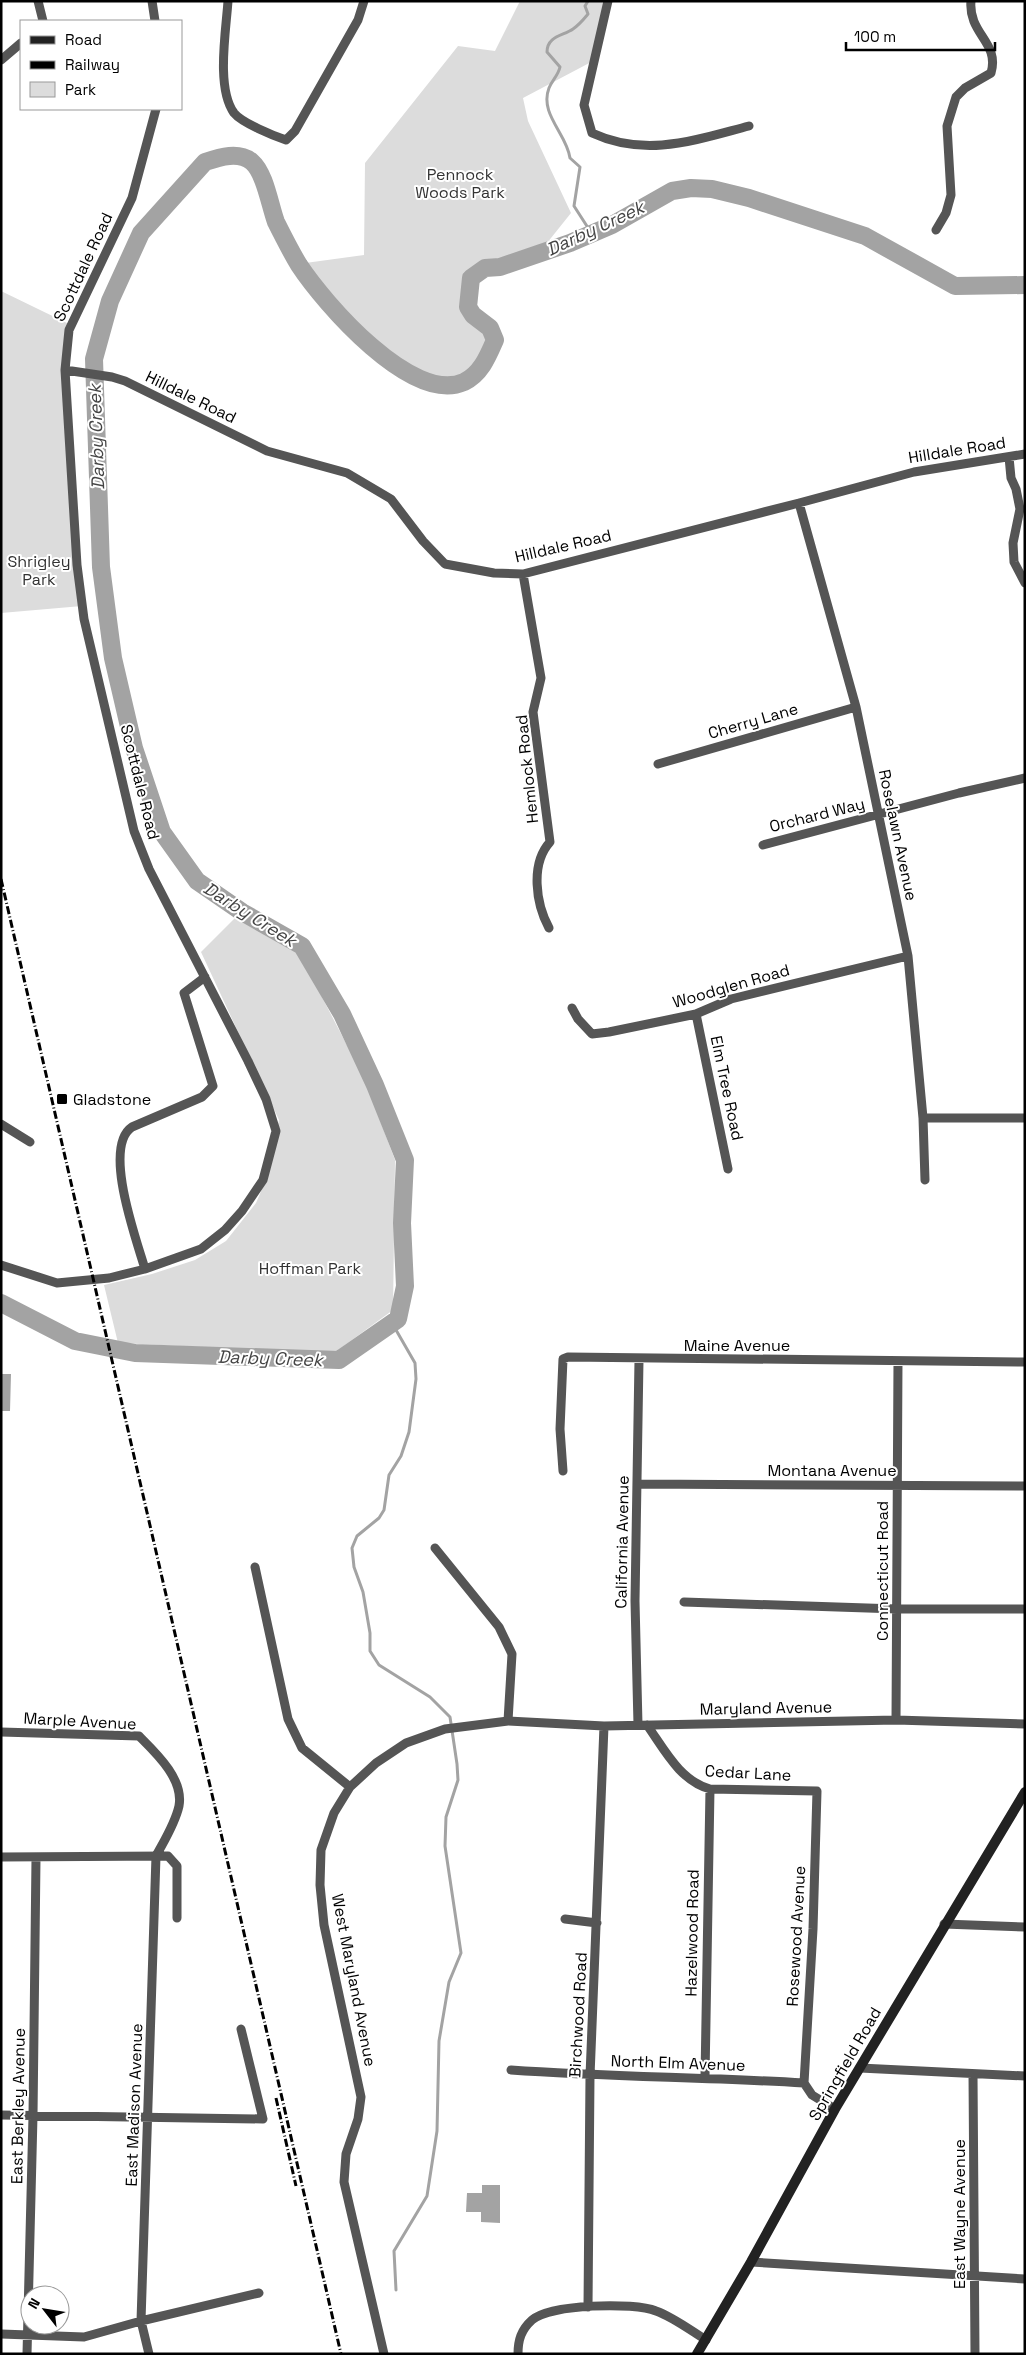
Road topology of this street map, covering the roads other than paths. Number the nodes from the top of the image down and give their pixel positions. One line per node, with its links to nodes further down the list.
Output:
1 (38, 1): 7 (street)
2 (152, 1): 8 (street)
3 (228, 1): 4 (street)
4 (364, 1)
5 (608, 1): 12 (street)
6 (971, 1): 13 (street)
7 (43, 20)
8 (154, 20)
9 (20, 43): 10 (street)
10 (1, 60)
11 (156, 110): 14 (street, Scottdale Road)
12 (749, 126)
13 (936, 230)
14 (69, 371): 18 (street, Hilldale Road); 27 (street, Scottdale Road)
15 (1025, 454): 16 (street, Hilldale Road)
16 (1009, 457): 17 (street, Hilldale Road); 19 (street)
17 (799, 503): 18 (street, Hilldale Road); 20 (street, Roselawn Avenue)
18 (523, 574): 25 (street, Hemlock Road)
19 (1025, 583)
20 (856, 707): 21 (street, Cherry Lane); 23 (street, Roselawn Avenue)
21 (658, 764)
22 (1025, 778): 23 (street, Orchard Way)
23 (879, 815): 24 (street, Orchard Way); 26 (street, Roselawn Avenue)
24 (763, 844)
25 (549, 928)
26 (908, 956): 29 (street, Woodglen Road); 30 (street, Roselawn Avenue)
27 (205, 978): 37 (street); 37 (street, Scottdale Road)
28 (572, 1008): 29 (street, Woodglen Road)
29 (696, 1014): 34 (street, Elm Tree Road)
30 (923, 1118): 31 (street); 35 (street, Roselawn Avenue)
31 (1025, 1118)
32 (1, 1124): 33 (street)
33 (30, 1142)
34 (728, 1168)
35 (925, 1180)
36 (1, 1265): 37 (street, Scottdale Road)
37 (145, 1269)
38 (639, 1360): 39 (street, Maine Avenue); 41 (street, Maine Avenue); 42 (street, California Avenue)
39 (898, 1361): 40 (street, Maine Avenue); 43 (street, Connecticut Road)
40 (1025, 1362)
41 (563, 1471)
42 (638, 1484): 43 (street, Montana Avenue); 53 (street, California Avenue)
43 (898, 1485): 44 (street, Montana Avenue); 48 (street, Connecticut Road)
44 (1025, 1486)
45 (435, 1548): 51 (street)
46 (255, 1567): 56 (street)
47 (684, 1602): 48 (street)
48 (897, 1609): 49 (street); 50 (street, Connecticut Road)
49 (1025, 1609)
50 (896, 1720): 52 (street, Maryland Avenue); 53 (street, Maryland Avenue)
51 (508, 1721): 54 (street, Maryland Avenue); 56 (street, West Maryland Avenue)
52 (1025, 1724)
53 (642, 1725): 54 (street, Maryland Avenue); 57 (street, Cedar Lane)
54 (604, 1726): 65 (street, Birchwood Road)
55 (1, 1732): 60 (street, Marple Avenue)
56 (350, 1786): 93 (street, West Maryland Avenue)
57 (710, 1789): 58 (street, Cedar Lane); 74 (street, Hazelwood Road)
58 (817, 1791): 75 (street, Rosewood Avenue)
59 (1025, 1792): 66 (main road, Springfield Road)
60 (156, 1856): 62 (street); 63 (street); 79 (street, East Madison Avenue)
61 (1, 1857): 62 (street)
62 (36, 1858): 78 (street, East Berkley Avenue)
63 (177, 1918)
64 (564, 1919): 65 (street)
65 (597, 1922): 72 (street, Birchwood Road)
66 (944, 1924): 67 (street); 69 (main road, Springfield Road)
67 (1025, 1927)
68 (241, 2029): 79 (street)
69 (860, 2068): 71 (street); 76 (main road, Springfield Road)
70 (511, 2070): 72 (street, North Elm Avenue)
71 (973, 2074): 73 (street); 81 (street, East Wayne Avenue)
72 (590, 2076): 74 (street, North Elm Avenue); 85 (street, Birchwood Road)
73 (1025, 2076)
74 (705, 2078): 75 (street, North Elm Avenue)
75 (804, 2083): 76 (street)
76 (835, 2109): 80 (main road, Springfield Road)
77 (1, 2115): 78 (street)
78 (33, 2116): 79 (street); 83 (street, East Berkley Avenue)
79 (149, 2117): 86 (street, East Madison Avenue)
80 (751, 2262): 81 (street); 90 (main road, Springfield Road)
81 (974, 2277): 82 (street); 96 (street, East Wayne Avenue)
82 (1025, 2279)
83 (28, 2285)
84 (259, 2294): 86 (street)
85 (588, 2307): 90 (street); 94 (street)
86 (141, 2321): 89 (street); 92 (street, East Madison Avenue)
87 (1, 2334): 88 (street)
88 (20, 2335)
89 (27, 2335): 91 (street, East Berkley Avenue)
90 (706, 2340): 95 (main road, Springfield Road)
91 (27, 2354)
92 (149, 2354)
93 (384, 2354)
94 (518, 2354)
95 (697, 2354)
96 (975, 2354)

